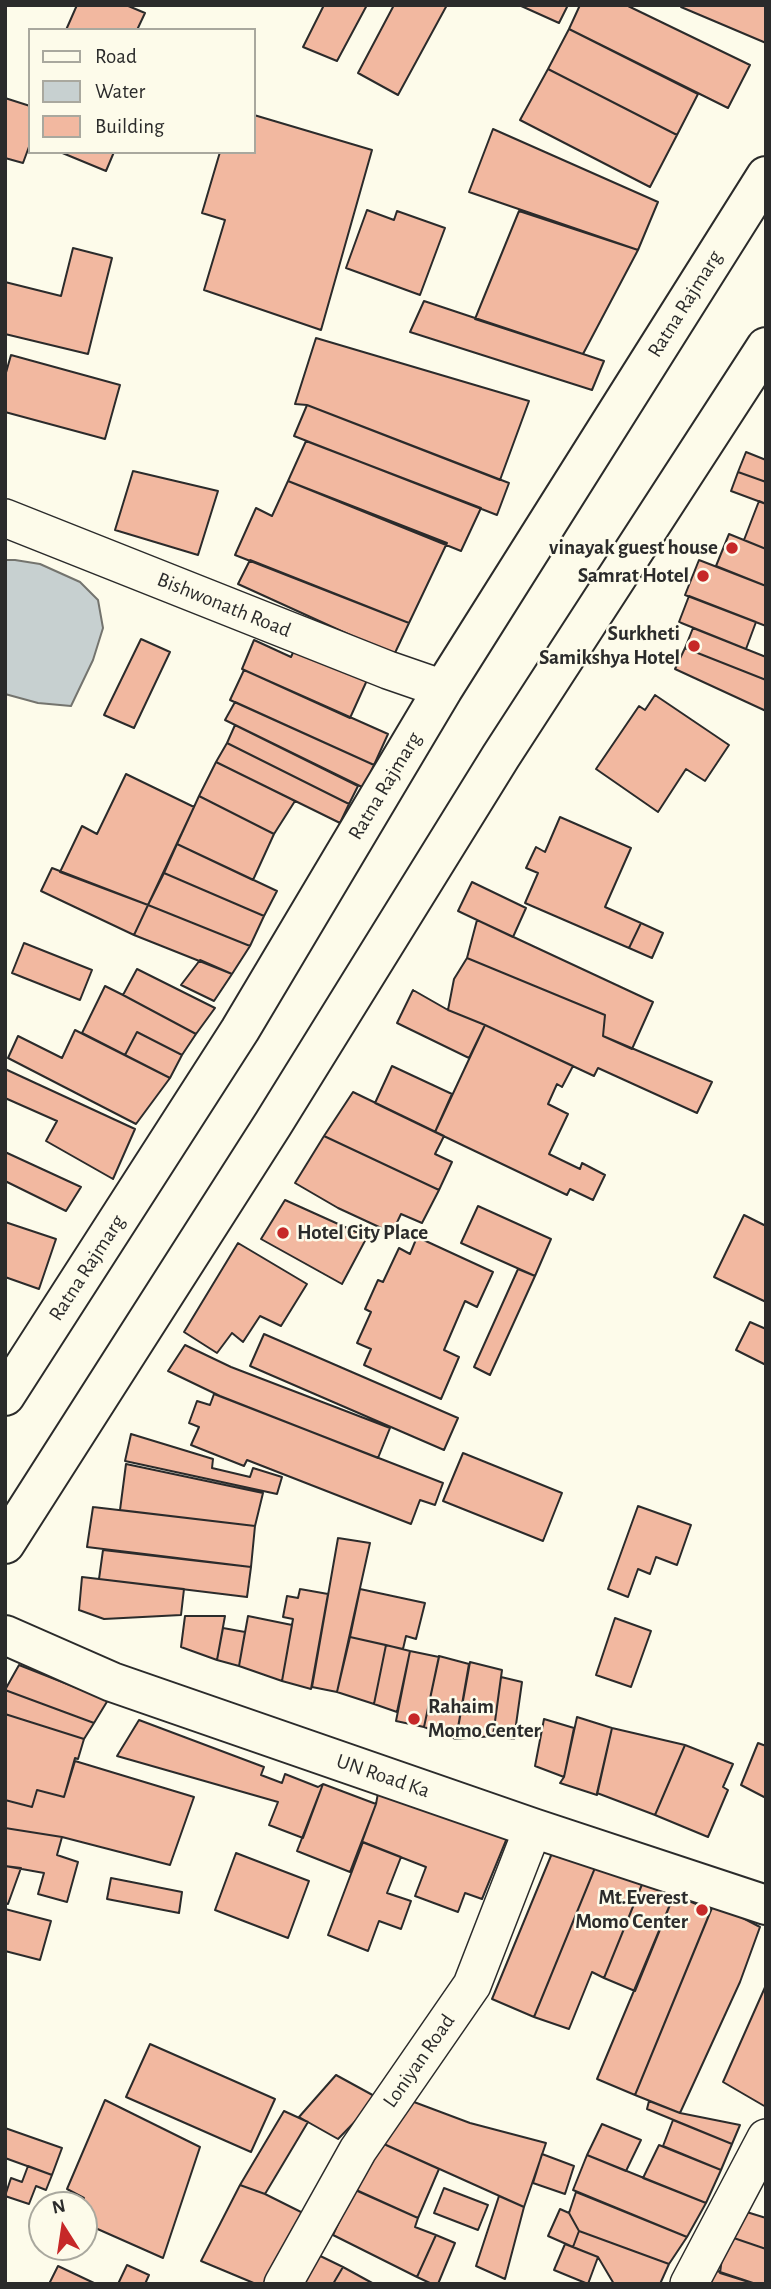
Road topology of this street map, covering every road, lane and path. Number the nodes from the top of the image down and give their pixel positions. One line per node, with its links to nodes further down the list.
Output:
1 (766, 176): 4 (main road, Ratna Rajmarg)
2 (766, 347): 6 (main road)
3 (5, 518): 4 (street, Bishwonath Road)
4 (443, 689): 5 (main road, Ratna Rajmarg)
5 (5, 1396)
6 (5, 1544)
7 (5, 1635): 8 (main road, UN Road Ka)
8 (533, 1828): 9 (main road, UN Road Ka); 11 (street, Loniyan Road)
9 (766, 1905)
10 (766, 2138): 12 (street)
11 (283, 2284)
12 (689, 2284)

